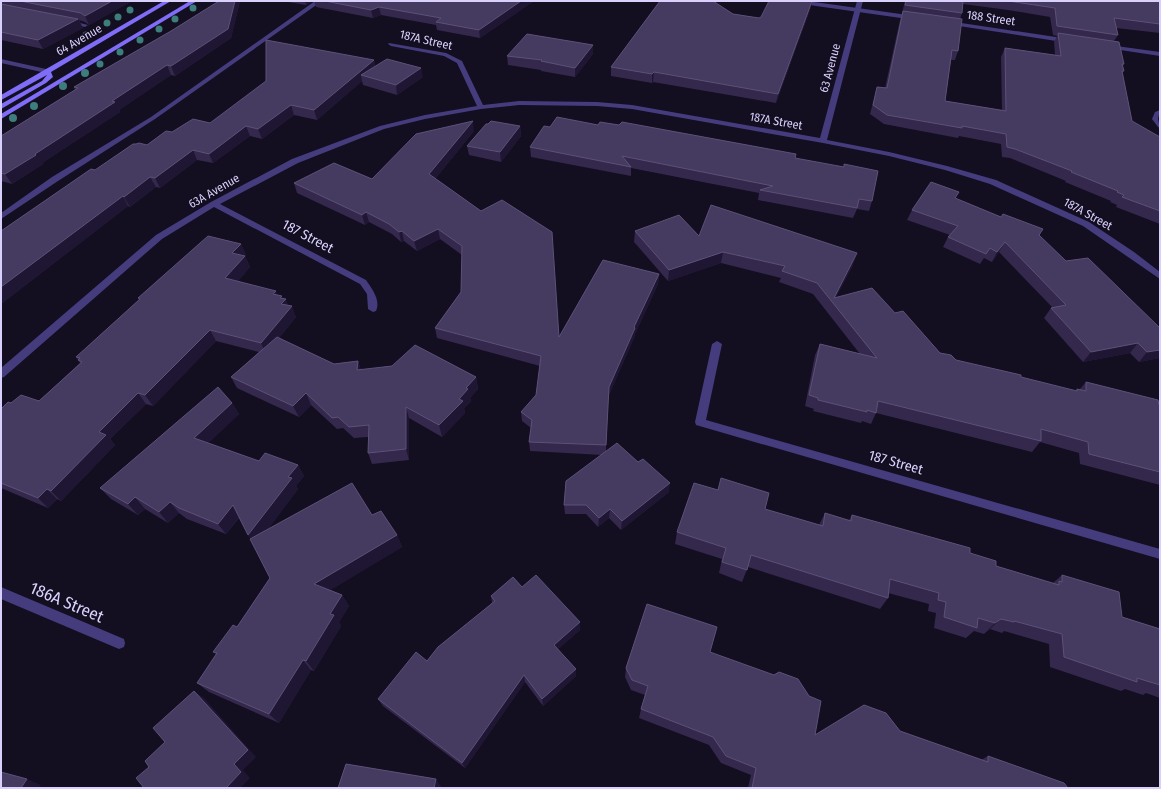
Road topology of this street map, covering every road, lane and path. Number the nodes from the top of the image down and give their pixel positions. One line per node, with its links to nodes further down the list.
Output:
1 (168, 1): 16 (main road, 64 Avenue)
2 (194, 1): 21 (main road)
3 (319, 1): 25 (street)
4 (795, 1): 6 (street)
5 (860, 1): 6 (street, 63 Avenue)
6 (857, 10): 7 (street); 23 (street, 63 Avenue)
7 (920, 19)
8 (64, 21): 10 (street)
9 (943, 22): 11 (street, 188 Street)
10 (85, 26)
11 (1075, 42)
12 (391, 44): 18 (street, 187A Street)
13 (1106, 46): 14 (street)
14 (1160, 54)
15 (1, 61): 16 (street)
16 (46, 71): 17 (main road, 64 Avenue); 19 (main road)
17 (1, 98)
18 (481, 107): 23 (street, 187A Street); 24 (street, 63A Avenue)
19 (1, 108)
20 (1160, 112): 22 (street)
21 (1, 117)
22 (1160, 126)
23 (823, 141): 26 (street, 187A Street)
24 (214, 204): 27 (street, 187 Street); 29 (street, 63A Avenue)
25 (1, 217)
26 (1160, 276)
27 (373, 309)
28 (717, 344): 30 (street, 187 Street)
29 (1, 374)
30 (1160, 554)
31 (1, 593): 32 (street, 186A Street)
32 (119, 643)

